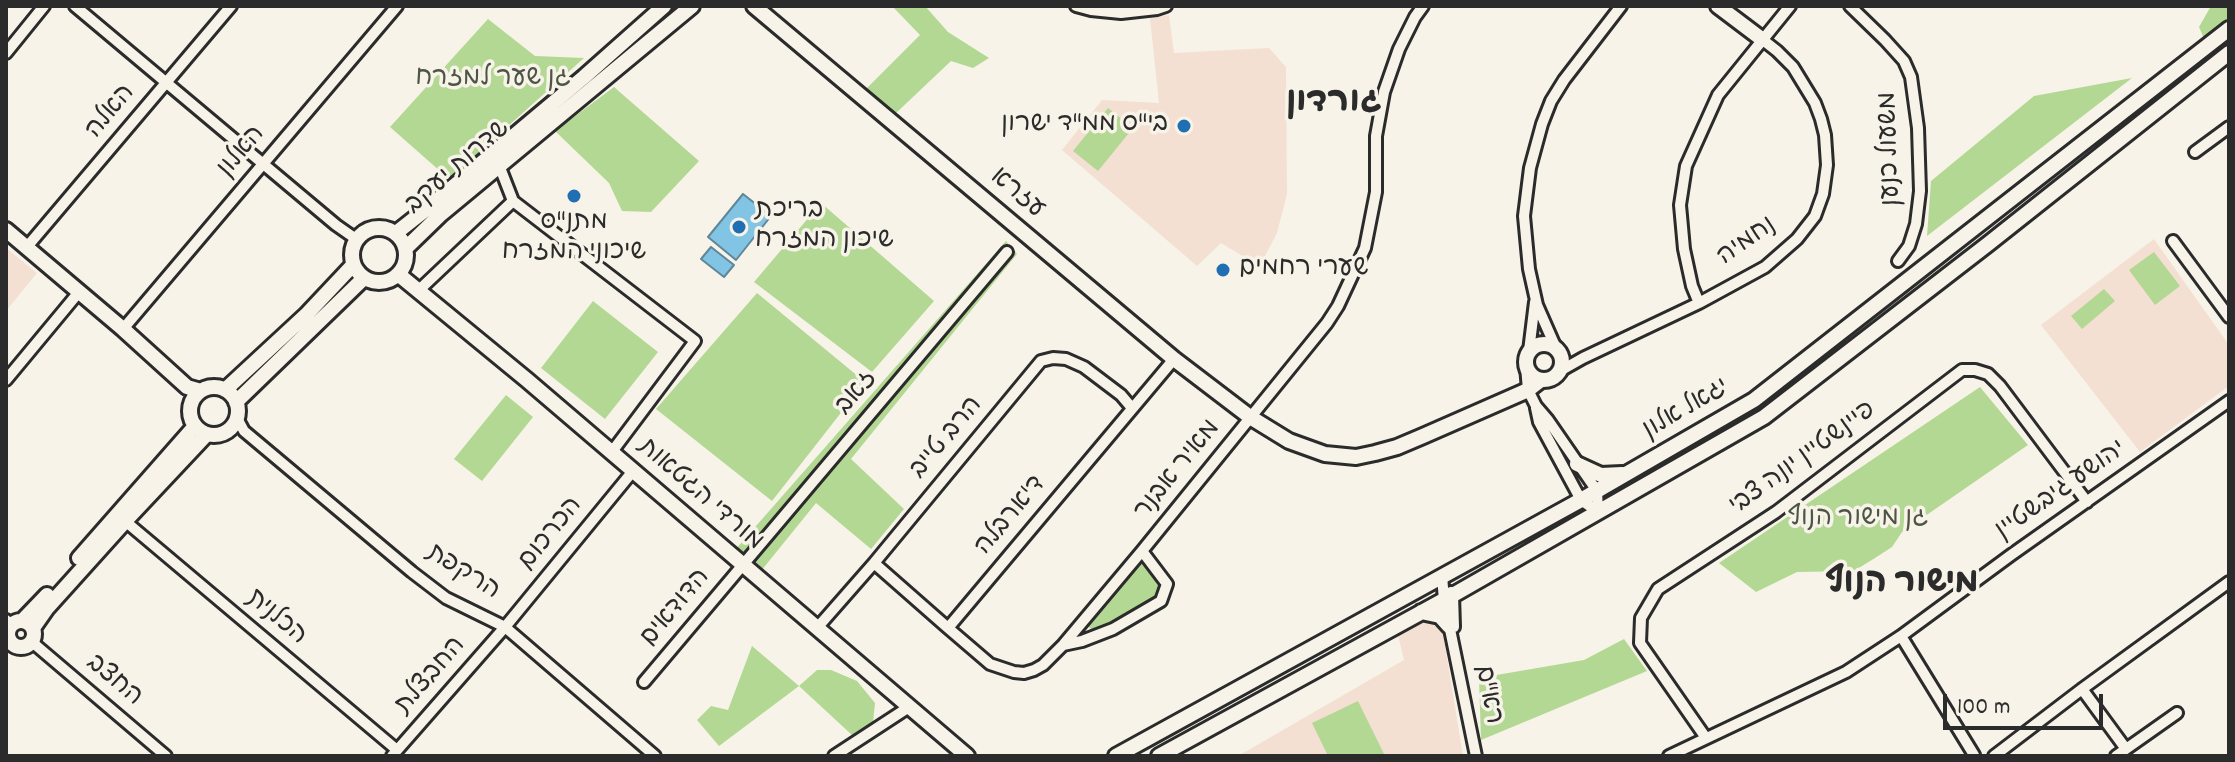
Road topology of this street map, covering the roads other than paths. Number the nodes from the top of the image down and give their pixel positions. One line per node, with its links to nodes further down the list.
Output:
1 (44, 6): 17 (street)
2 (75, 6): 19 (street)
3 (231, 6): 19 (street, האלה)
4 (397, 6): 22 (street, האלון)
5 (664, 6): 26 (street, שדרות יעקב)
6 (692, 6): 23 (street, שדרות יעקב)
7 (754, 6): 43 (street, עזרא)
8 (1076, 6): 9 (street)
9 (1166, 6)
10 (1423, 6): 55 (street, מאיר אבנר)
11 (1621, 6): 38 (street)
12 (1718, 6): 16 (street, נחמיה)
13 (1790, 6): 16 (street)
14 (1850, 6): 32 (street, משעול כנען)
15 (2229, 29): 61 (street, יגאל אלון)
16 (1763, 40): 39 (street); 39 (street, נחמיה)
17 (6, 53)
18 (2229, 53): 65 (street, יגאל אלון)
19 (166, 83): 22 (street); 29 (street, האלה)
20 (2229, 127): 21 (street)
21 (2195, 152)
22 (263, 164): 27 (street); 41 (street, האלון)
23 (499, 165): 24 (street); 30 (street, שדרות יעקב)
24 (513, 201): 36 (street); 58 (street)
25 (6, 230): 29 (street)
26 (396, 233): 27 (street); 30 (street)
27 (356, 239): 33 (street)
28 (2173, 241): 40 (street)
29 (26, 248): 37 (street)
30 (406, 248): 34 (street)
31 (1007, 252): 69 (street, זאב)
32 (1898, 261)
33 (353, 265): 35 (street); 48 (street)
34 (398, 274): 35 (street); 36 (street, מורדי הגטאות)
35 (364, 278): 52 (street)
36 (418, 291): 58 (street, מורדי הגטאות)
37 (79, 292): 41 (street); 46 (street)
38 (1536, 296): 42 (street); 44 (street)
39 (1699, 303): 45 (street, נחמיה)
40 (2229, 317)
41 (123, 329): 50 (street)
42 (1555, 346): 44 (street); 45 (street)
43 (1174, 359): 54 (street, ד'ארבלה); 55 (street, עזרא)
44 (1527, 359): 47 (street); 49 (street)
45 (1560, 371): 47 (street)
46 (6, 380)
47 (1541, 380): 49 (street)
48 (225, 390): 50 (street); 52 (street)
49 (1528, 390): 53 (street); 55 (street)
50 (194, 392): 57 (street)
51 (2229, 401): 64 (street, יהושע גיבשטיין)
52 (236, 402): 56 (street)
53 (1536, 406): 59 (street); 63 (street)
54 (1132, 408): 68 (street, הרב טייב); 77 (street, ד'ארבלה)
55 (1250, 417): 67 (street, מאיר אבנר)
56 (237, 426): 57 (street); 75 (street, הרקפת)
57 (201, 430): 66 (street); 78 (street)
58 (611, 453): 60 (street, מורדי הגטאות)
59 (1577, 464): 61 (street); 62 (street)
60 (633, 471): 69 (street, מורדי הגטאות); 75 (street, הכרכום)
61 (1626, 474): 62 (street, יגאל אלון)
62 (1597, 491): 63 (street, יגאל אלון); 65 (street)
63 (1581, 500): 65 (street); 70 (street, יגאל אלון)
64 (2087, 502): 79 (street, יהושע גיבשטיין); 87 (street, פיינשטיין יונה צבי)
65 (1598, 512): 72 (street, יגאל אלון)
66 (125, 521): 78 (street); 89 (street, הכלנית)
67 (1142, 551): 81 (street, מאיר אבנר); 81 (street, מאיר אבנר)
68 (874, 563): 76 (street, הרב טייב); 77 (street)
69 (743, 565): 76 (street, מורדי הגטאות); 83 (street, הדודאים)
70 (1442, 576): 72 (street, רא"ם); 94 (street, יגאל אלון)
71 (2229, 582): 84 (street)
72 (1448, 598): 73 (street, יגאל אלון); 74 (street, רא"ם); 80 (street, רא"ם)
73 (1421, 612): 74 (street); 95 (street, יגאל אלון)
74 (1449, 626): 80 (street, רא"ם)
75 (505, 627): 89 (street, החבצלת); 91 (street, הרקפת)
76 (817, 628): 85 (street, מורדי הגטאות)
77 (948, 628): 81 (street, מאיר אבנר)
78 (17, 634): 82 (street); 90 (street, החצב)
79 (1901, 636): 87 (street, יהושע גיבשטיין); 98 (street)
80 (1453, 641): 96 (street, רא"ם)
81 (1063, 645)
82 (6, 660)
83 (644, 682)
84 (2082, 689): 88 (street); 99 (street)
85 (909, 707): 92 (street); 93 (street, מורדי הגטאות)
86 (2177, 713): 88 (street)
87 (1706, 738): 97 (street, יהושע גיבשטיין)
88 (2126, 749): 100 (street)
89 (394, 753)
90 (166, 756)
91 (655, 756)
92 (834, 756)
93 (967, 756)
94 (1116, 756)
95 (1159, 756)
96 (1476, 756)
97 (1669, 756)
98 (1973, 756): 99 (street)
99 (1991, 756)
100 (2116, 756)

